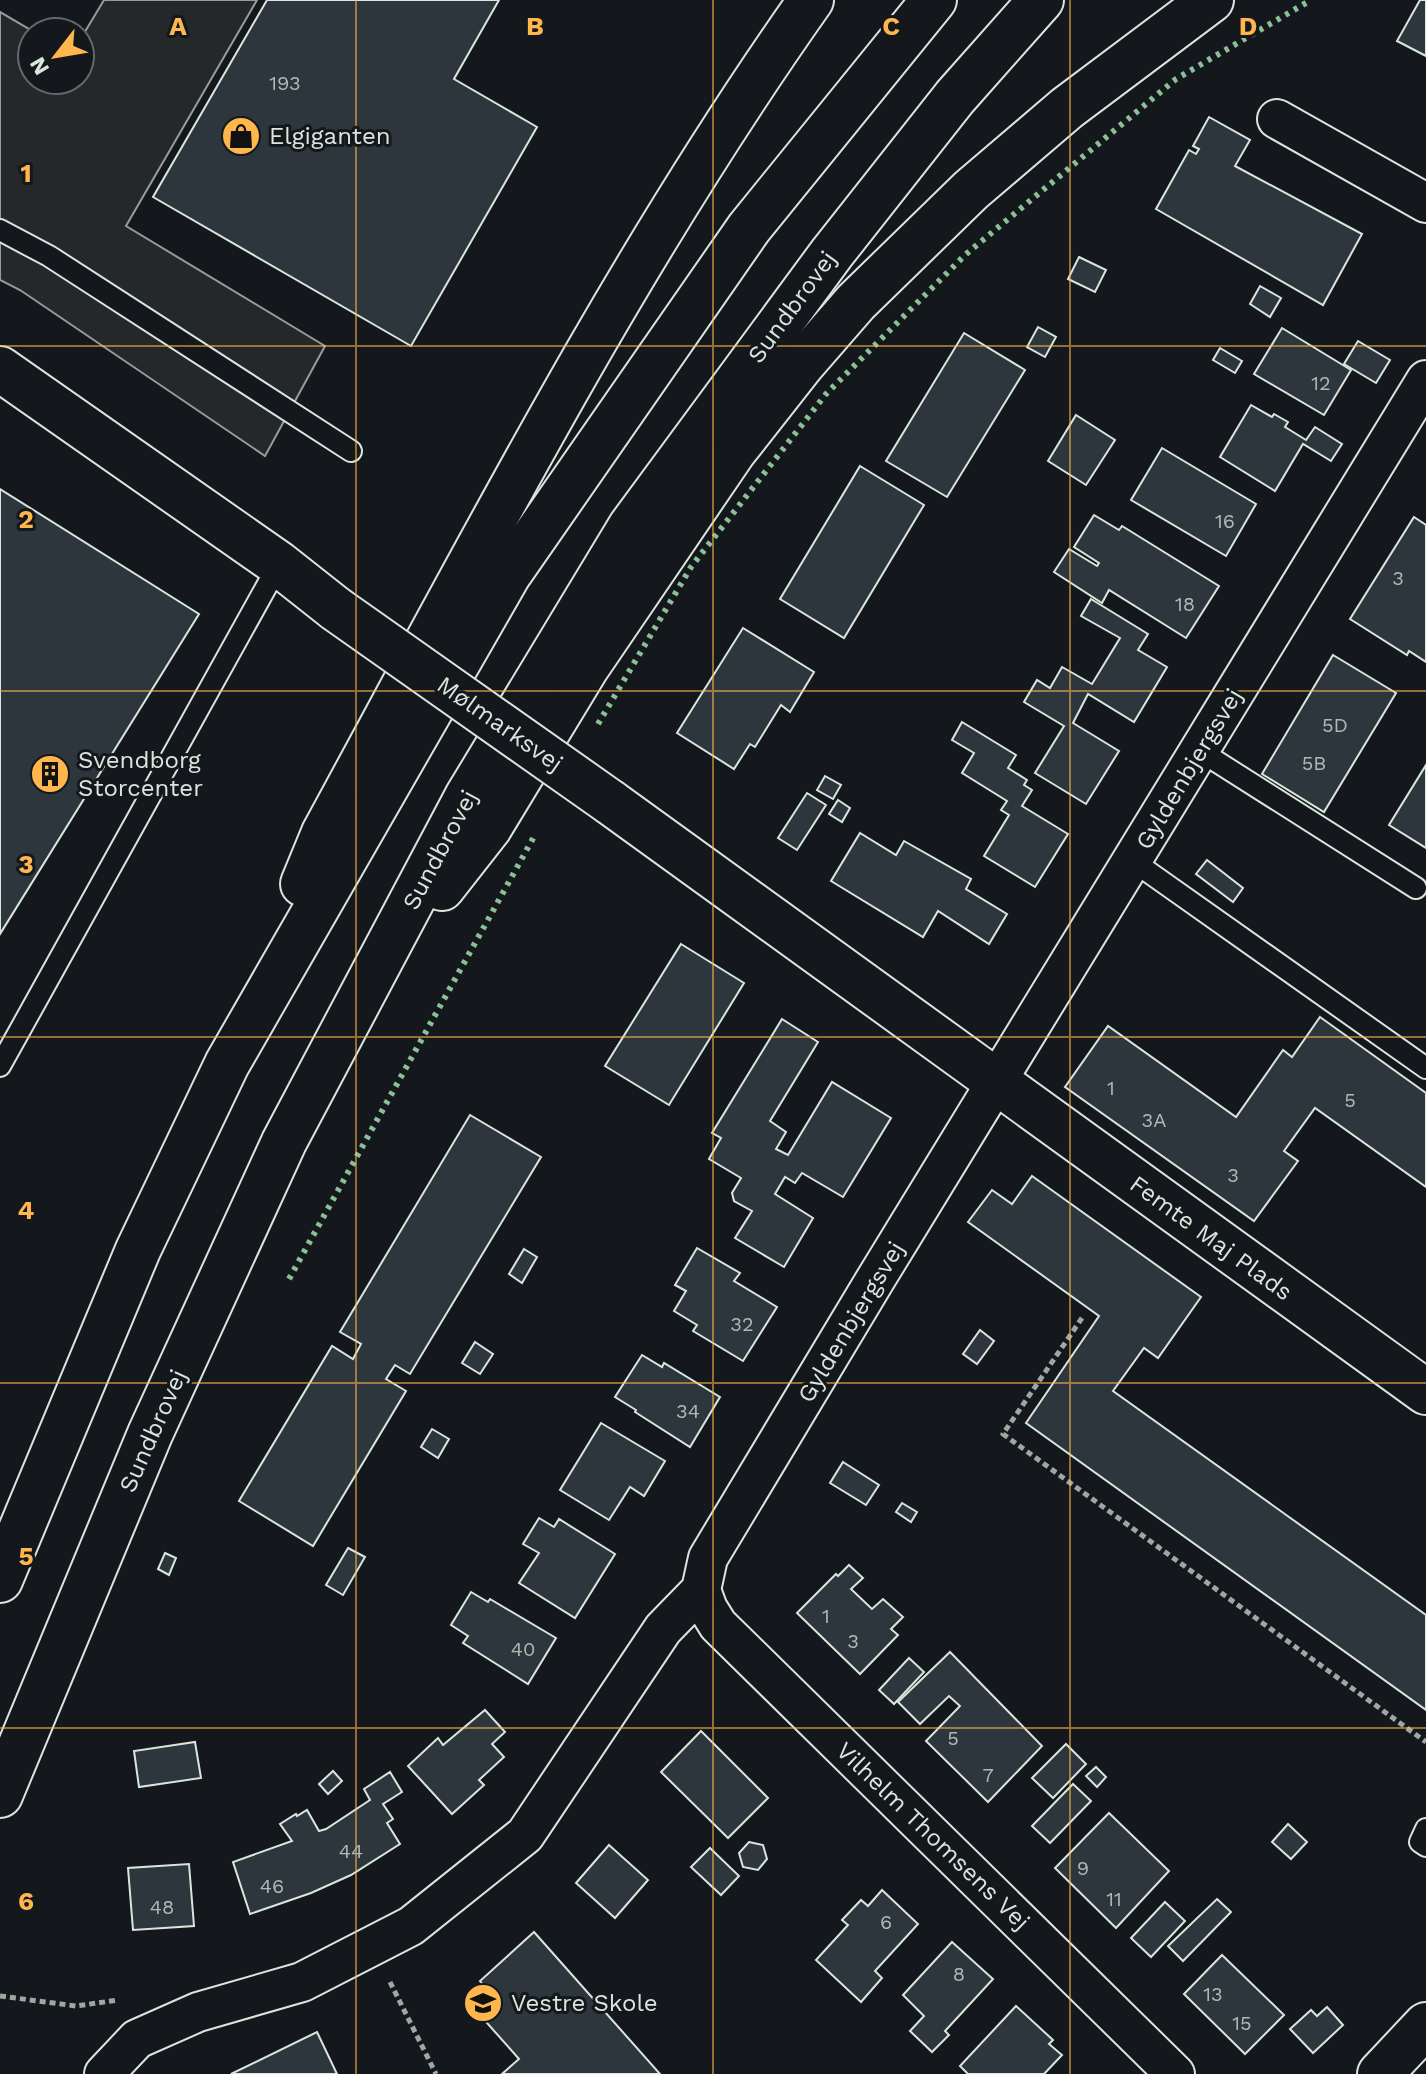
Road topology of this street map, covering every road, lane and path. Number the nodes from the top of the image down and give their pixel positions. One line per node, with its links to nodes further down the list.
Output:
1 (811, 0): 16 (main road)
2 (934, 0): 16 (main road)
3 (1041, 0): 15 (main road, Sundbrovej)
4 (1211, 0): 15 (main road)
5 (1277, 119): 6 (street)
6 (1426, 203)
7 (0, 230): 10 (lane)
8 (0, 369): 11 (main road, Mølmarksvej)
9 (1426, 380): 12 (street, Gyldenbjergsvej)
10 (351, 451)
11 (279, 564): 17 (lane); 19 (main road, Mølmarksvej, bridge)
12 (1200, 751): 13 (street, Gyldenbjergsvej); 14 (lane)
13 (1133, 861): 18 (lane); 19 (street, Gyldenbjergsvej)
14 (1416, 888)
15 (370, 981): 25 (main road, Sundbrovej)
16 (227, 1064): 22 (main road)
17 (0, 1066)
18 (1426, 1068)
19 (997, 1082): 21 (main road, Femte Maj Plads); 23 (street, Gyldenbjergsvej)
20 (1082, 1318): 24 (path)
21 (1426, 1392)
22 (0, 1580)
23 (701, 1590): 28 (street, Gyldenbjergsvej); 34 (street, Vilhelm Thomsens Vej)
24 (1426, 1742)
25 (0, 1795)
26 (1426, 1829): 27 (lane)
27 (1426, 1846)
28 (372, 1946): 32 (street, Gyldenbjergsvej); 33 (path)
29 (0, 1996): 30 (path)
30 (130, 1998)
31 (1426, 2025): 35 (main road)
32 (104, 2074)
33 (436, 2074)
34 (1175, 2074)
35 (1380, 2074)

